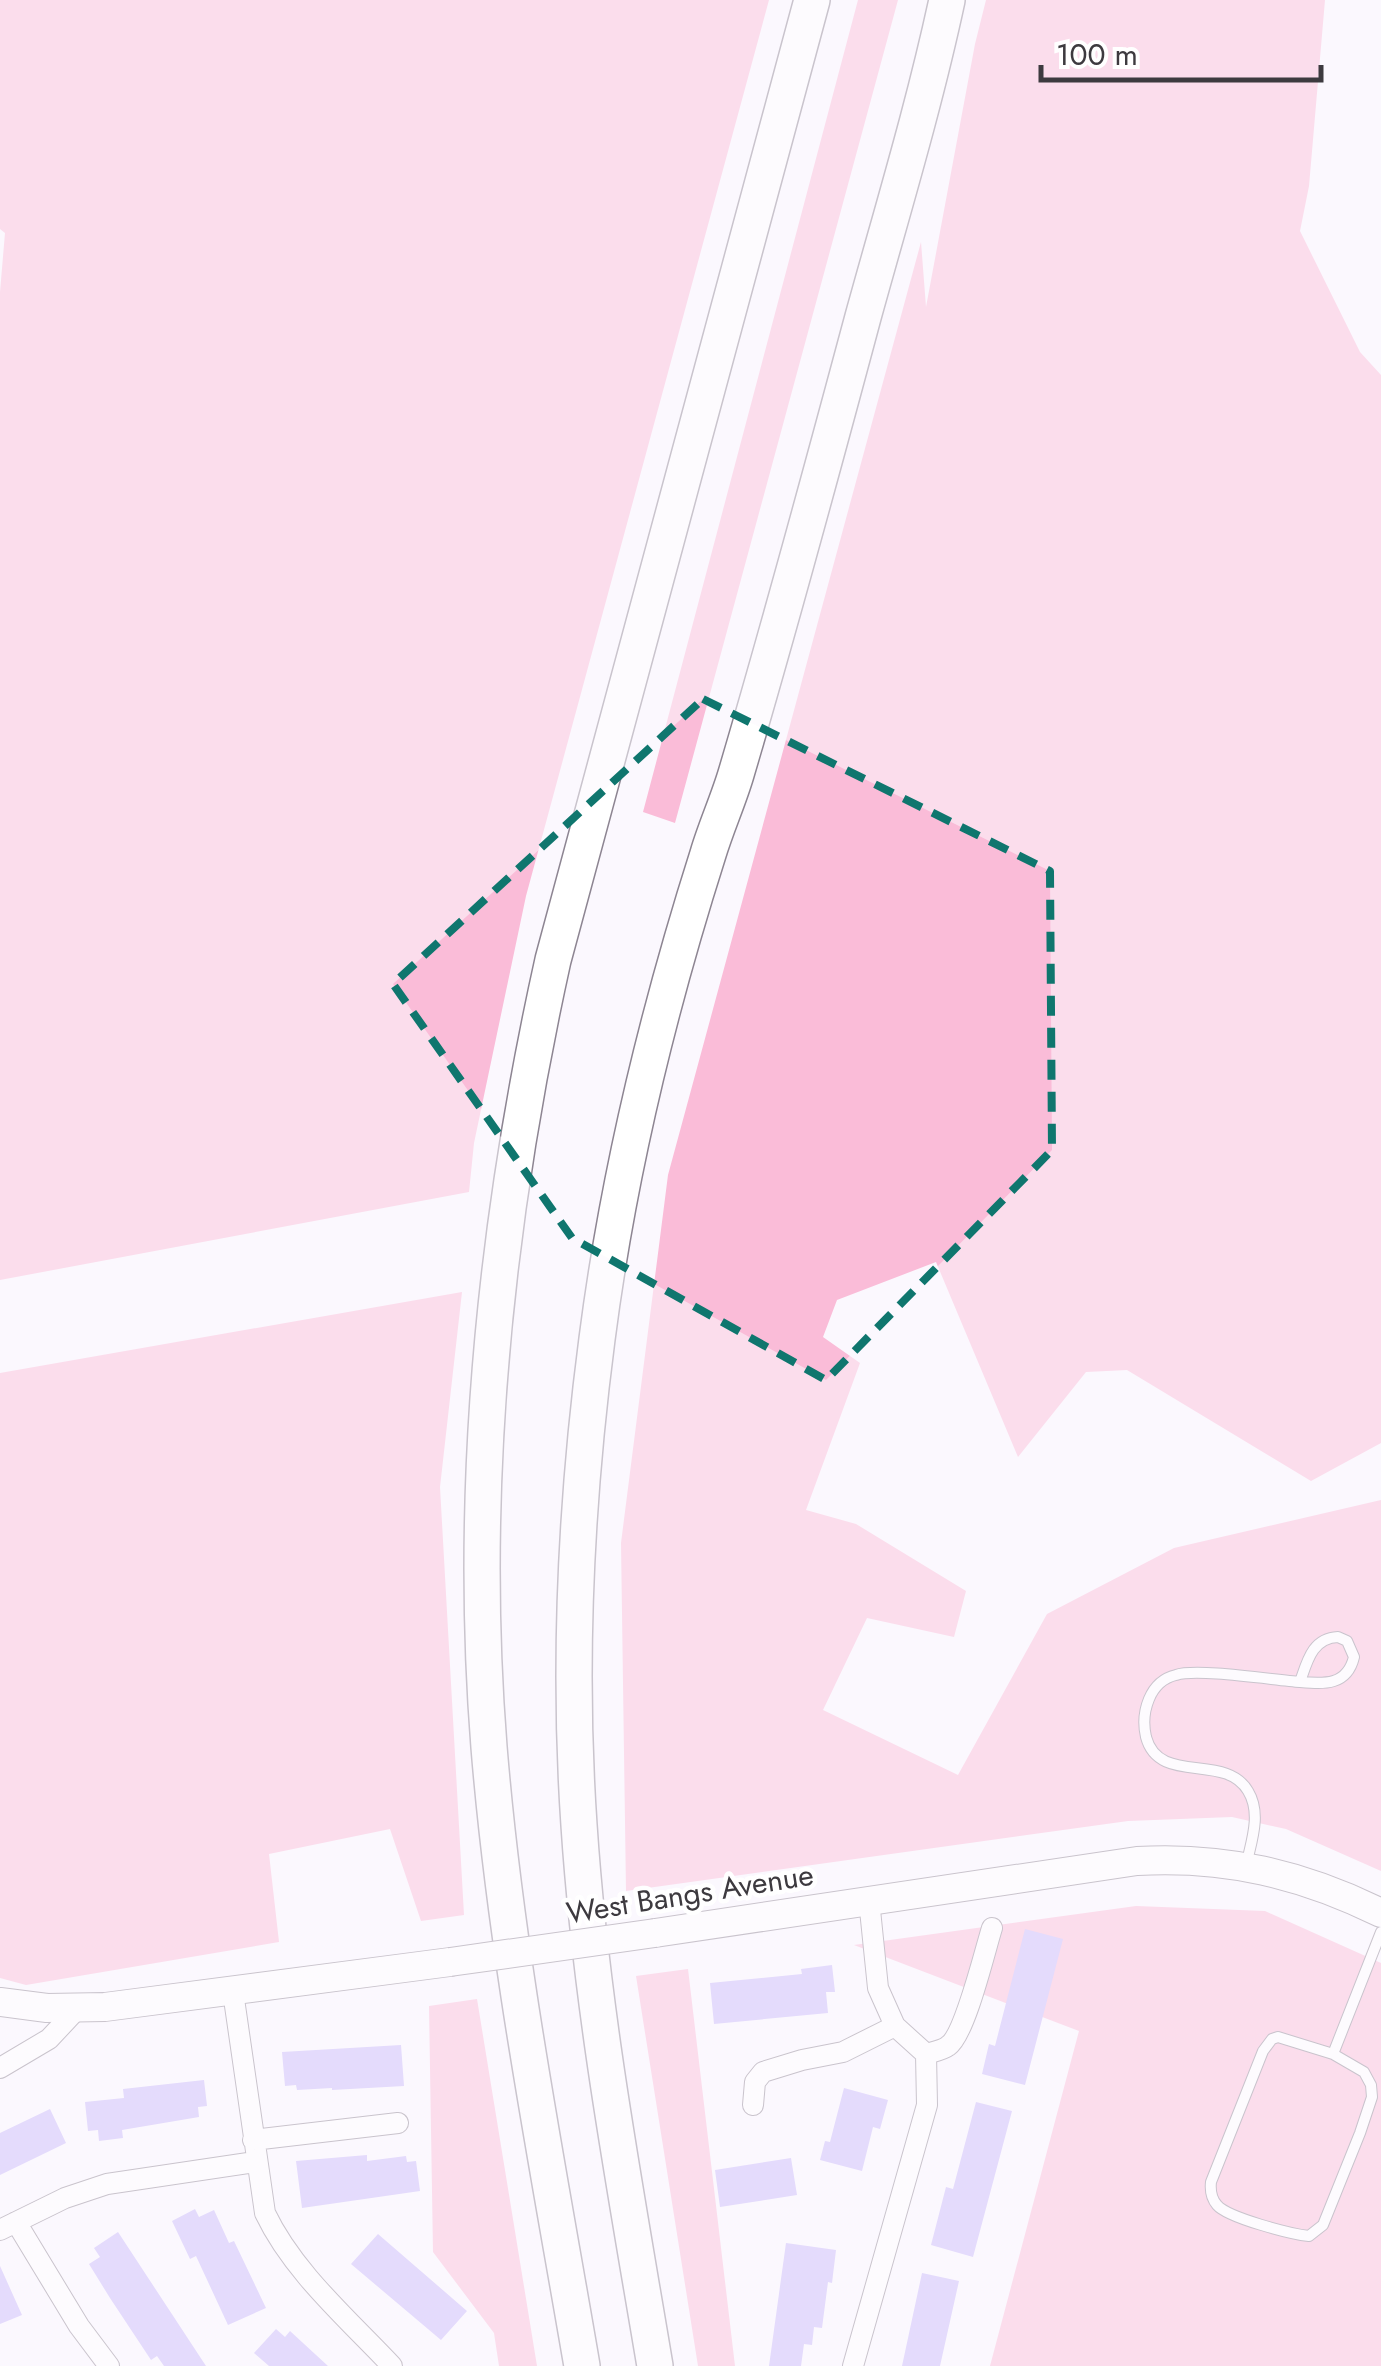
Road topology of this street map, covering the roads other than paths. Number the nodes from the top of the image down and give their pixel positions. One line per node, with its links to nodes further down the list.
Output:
1 (947, 0): 4 (highway)
2 (958, 0): 4 (highway)
3 (810, 4): 24 (highway)
4 (935, 55): 25 (highway)
5 (1300, 1682): 5 (lane); 6 (lane)
6 (1246, 1866): 7 (street, West Bangs Avenue); 8 (street, West Bangs Avenue)
7 (870, 1900): 11 (street, West Bangs Avenue, bridge); 14 (street)
8 (1381, 1913)
9 (992, 1928): 15 (street)
10 (1381, 1932): 16 (lane)
11 (233, 1992): 13 (street, West Bangs Avenue); 20 (street)
12 (0, 2002): 13 (street, West Bangs Avenue)
13 (78, 2008): 17 (street)
14 (895, 2026): 15 (street); 18 (street)
15 (926, 2054): 26 (street)
16 (1333, 2054): 16 (lane)
17 (0, 2068)
18 (753, 2106)
19 (398, 2123): 20 (street)
20 (254, 2151): 21 (street); 23 (street)
21 (8, 2226): 22 (street)
22 (109, 2366)
23 (392, 2366)
24 (582, 2366)
25 (656, 2366)
26 (852, 2366)

